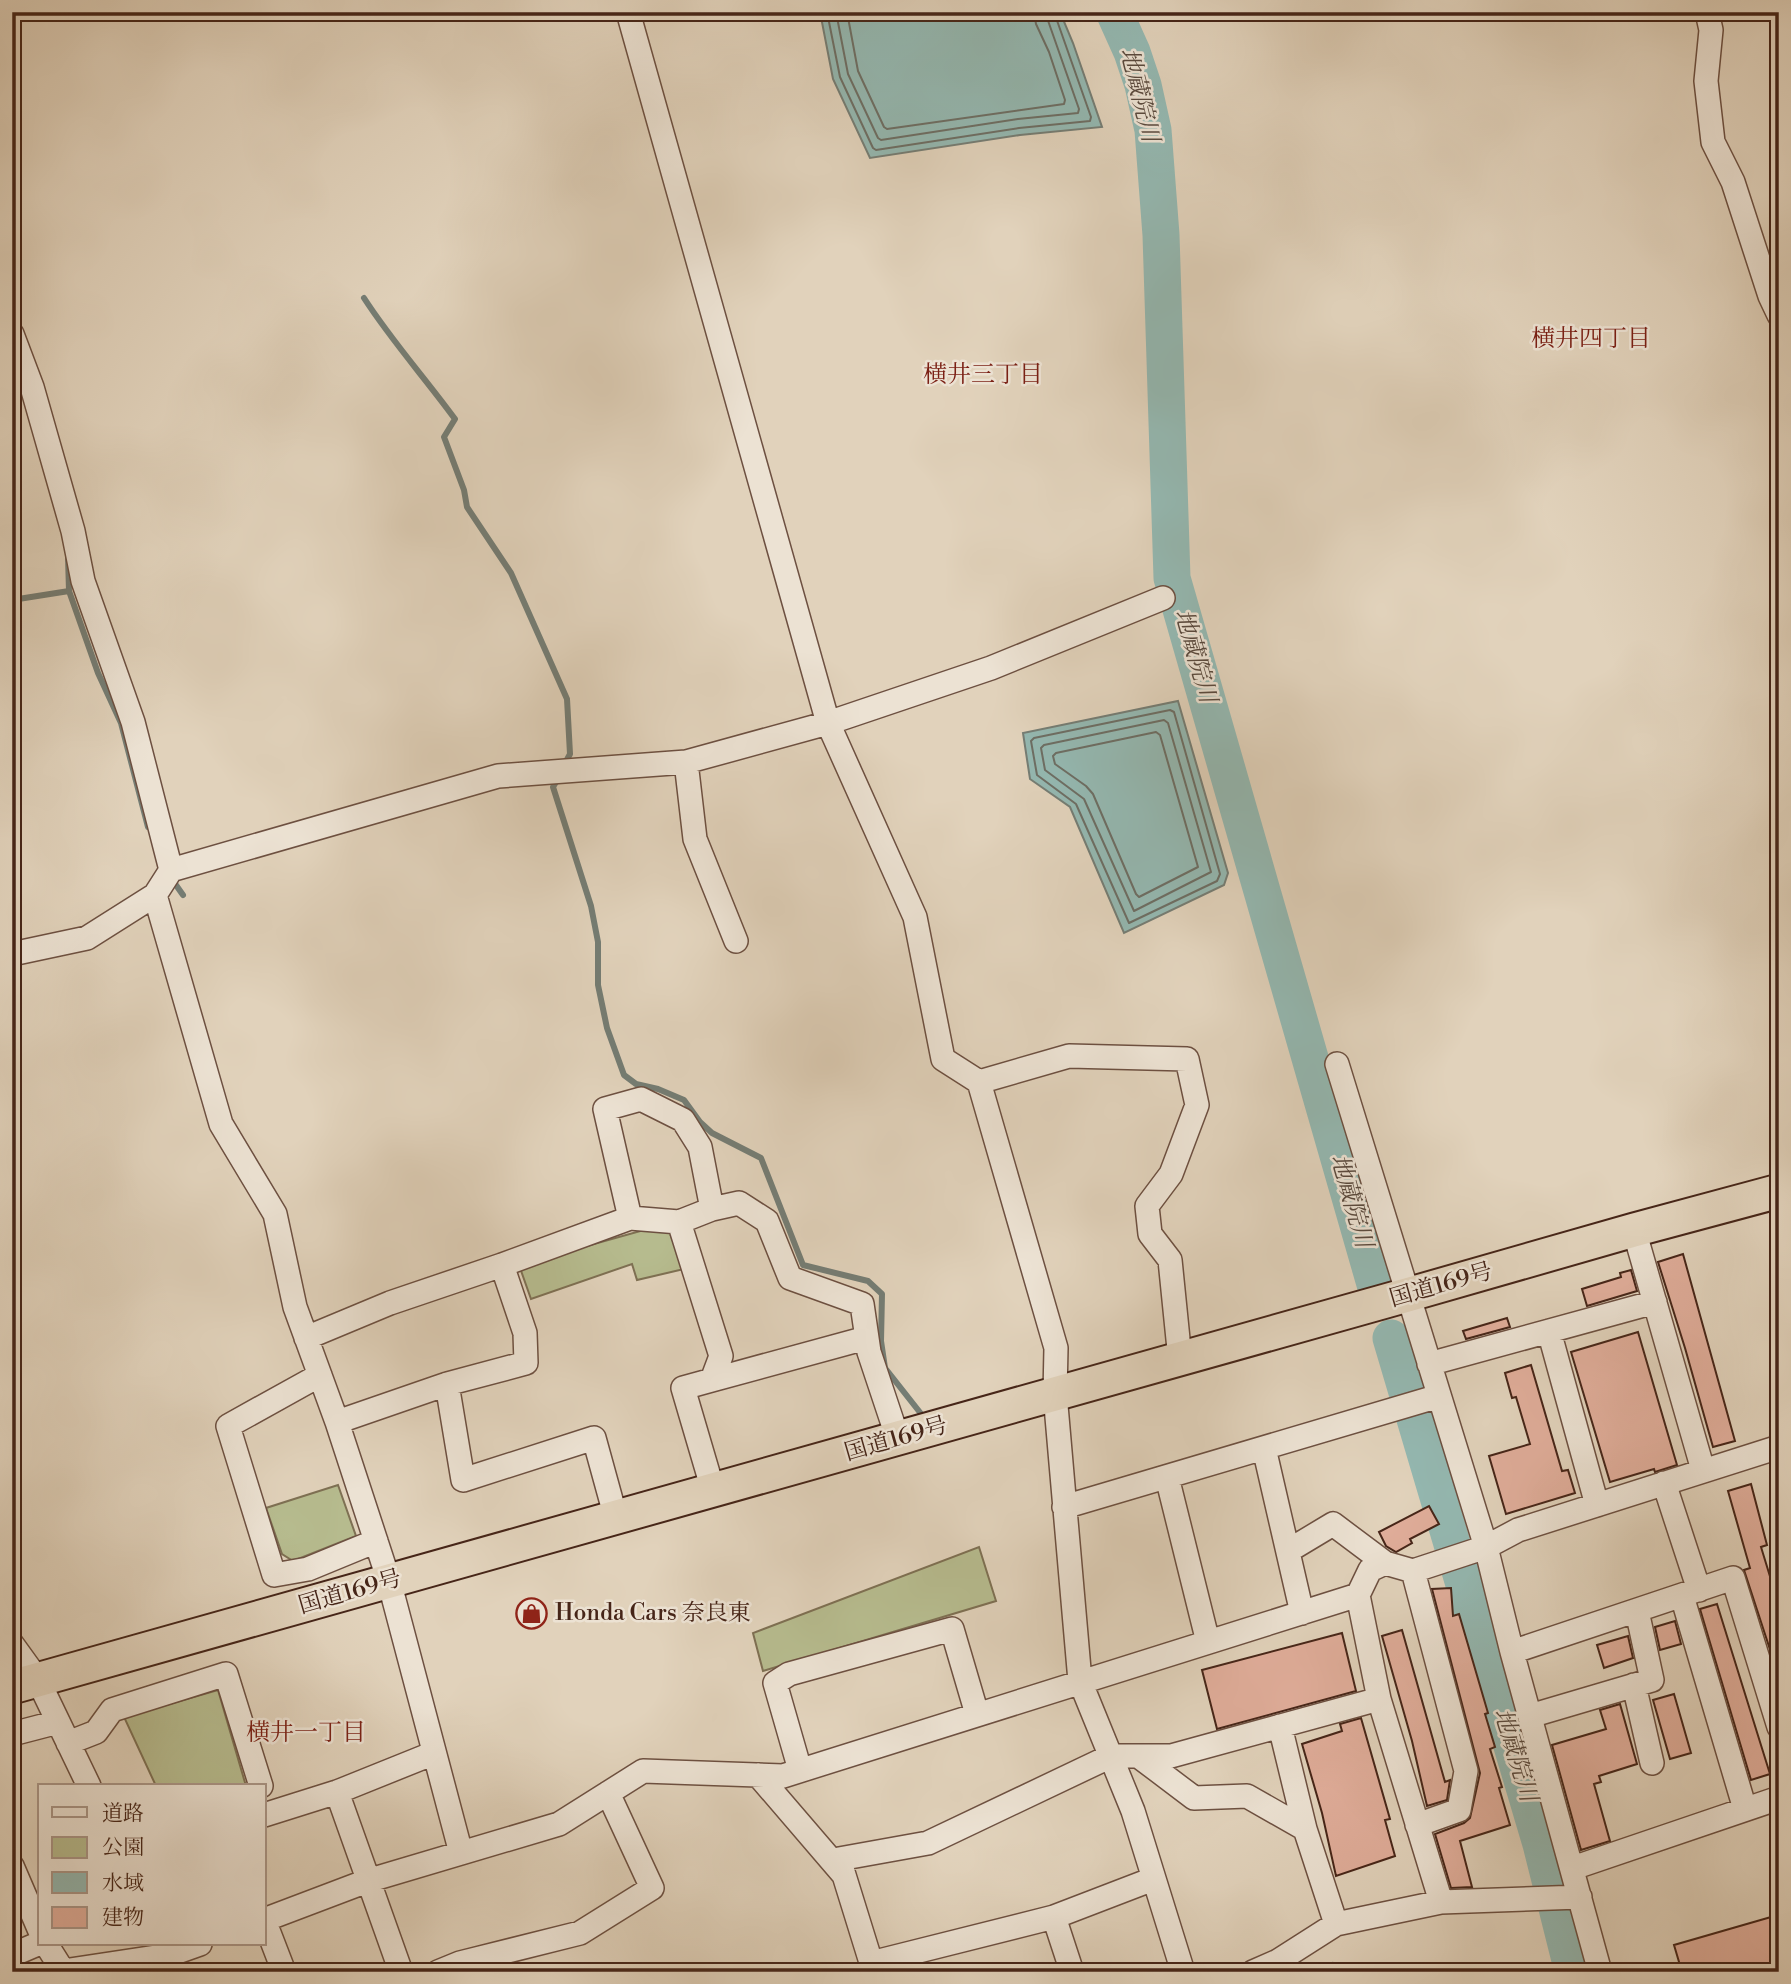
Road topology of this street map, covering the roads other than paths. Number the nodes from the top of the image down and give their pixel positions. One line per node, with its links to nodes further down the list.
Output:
1 (628, 12): 6 (street)
2 (1707, 12): 3 (street)
3 (1779, 315)
4 (12, 334): 8 (street)
5 (1163, 598): 6 (street)
6 (828, 723): 7 (street); 13 (street)
7 (686, 762): 8 (street); 10 (street)
8 (171, 870): 9 (street)
9 (155, 895): 11 (street); 23 (street)
10 (736, 941)
11 (12, 954)
12 (1337, 1064): 20 (street)
13 (979, 1082): 25 (street); 30 (street)
14 (1779, 1191): 18 (highway, 国道169号)
15 (712, 1209): 16 (street); 17 (street); 24 (street)
16 (630, 1218): 17 (street); 19 (street)
17 (679, 1222): 28 (street)
18 (1634, 1230): 20 (highway, 国道169号); 21 (street)
19 (502, 1265): 23 (street); 29 (street)
20 (1407, 1296): 25 (highway, 国道169号); 26 (street)
21 (1655, 1302): 22 (street); 36 (street)
22 (1549, 1331): 26 (street); 40 (street)
23 (306, 1338): 27 (street)
24 (866, 1338): 28 (street); 33 (street)
25 (1180, 1359): 30 (highway, 国道169号)
26 (1429, 1364): 31 (street)
27 (320, 1375): 32 (street); 43 (street)
28 (712, 1380): 39 (street)
29 (447, 1384): 32 (street); 42 (street)
30 (1055, 1394): 33 (highway, 国道169号); 41 (street)
31 (1420, 1402): 35 (street); 45 (street)
32 (337, 1422): 43 (street)
33 (898, 1439): 39 (highway, 国道169号)
34 (1779, 1447): 36 (street)
35 (1264, 1448): 37 (street); 44 (street)
36 (1703, 1470): 38 (street)
37 (1167, 1477): 41 (street); 53 (street)
38 (1664, 1483): 40 (street); 49 (street)
39 (713, 1490): 42 (highway, 国道169号)
40 (1597, 1505): 45 (street)
41 (1064, 1507): 56 (street)
42 (615, 1518): 48 (highway, 国道169号)
43 (376, 1541): 48 (street)
44 (1289, 1551): 46 (street); 52 (street)
45 (1468, 1553): 47 (street); 55 (street)
46 (1385, 1563): 47 (street); 50 (street)
47 (1413, 1571): 79 (street)
48 (389, 1581): 57 (highway, 国道169号); 66 (street)
49 (1691, 1593): 51 (street); 63 (street); 78 (street)
50 (1358, 1595): 52 (street); 59 (street)
51 (1637, 1611): 55 (street); 58 (street)
52 (1303, 1613): 53 (street)
53 (1208, 1642): 56 (street)
54 (12, 1644): 57 (street)
55 (1513, 1652): 61 (street)
56 (1080, 1681): 60 (street); 67 (street)
57 (25, 1683): 64 (street)
58 (1634, 1685): 61 (street); 69 (street)
59 (1379, 1699): 62 (street); 79 (street)
60 (977, 1714): 70 (street); 70 (street)
61 (1530, 1716): 83 (street)
62 (1280, 1726): 68 (street); 80 (street)
63 (1779, 1727)
64 (63, 1732): 65 (street); 72 (street); 73 (street)
65 (12, 1734)
66 (434, 1753): 74 (street); 81 (street)
67 (1111, 1756): 68 (street); 84 (street); 85 (street)
68 (1141, 1758): 80 (street)
69 (1652, 1763)
70 (800, 1770): 71 (street)
71 (758, 1775): 75 (street); 84 (street)
72 (88, 1784)
73 (260, 1784)
74 (337, 1792): 77 (street); 86 (street)
75 (608, 1793): 81 (street); 99 (street)
76 (1779, 1798): 78 (street)
77 (266, 1809)
78 (1745, 1809): 83 (street)
79 (1417, 1825): 88 (street)
80 (1305, 1829): 91 (street)
81 (461, 1853): 86 (street)
82 (12, 1866): 93 (street)
83 (1573, 1868): 87 (street)
84 (843, 1874): 100 (street)
85 (1153, 1879): 89 (street); 106 (street)
86 (367, 1881): 90 (street); 103 (street)
87 (1570, 1897): 88 (street); 108 (street)
88 (1441, 1902): 91 (street)
89 (1054, 1917): 100 (street); 105 (street)
90 (266, 1919)
91 (1336, 1924): 101 (street)
92 (266, 1925): 102 (street)
93 (38, 1926)
94 (38, 1944): 97 (street)
95 (47, 1946): 98 (street)
96 (195, 1946): 98 (street)
97 (12, 1955)
98 (170, 1957)
99 (463, 1967): 104 (street)
100 (872, 1967)
101 (1279, 1967): 107 (street)
102 (284, 1972)
103 (401, 1972)
104 (438, 1972)
105 (1072, 1972)
106 (1183, 1972)
107 (1253, 1972)
108 (1600, 1972)

